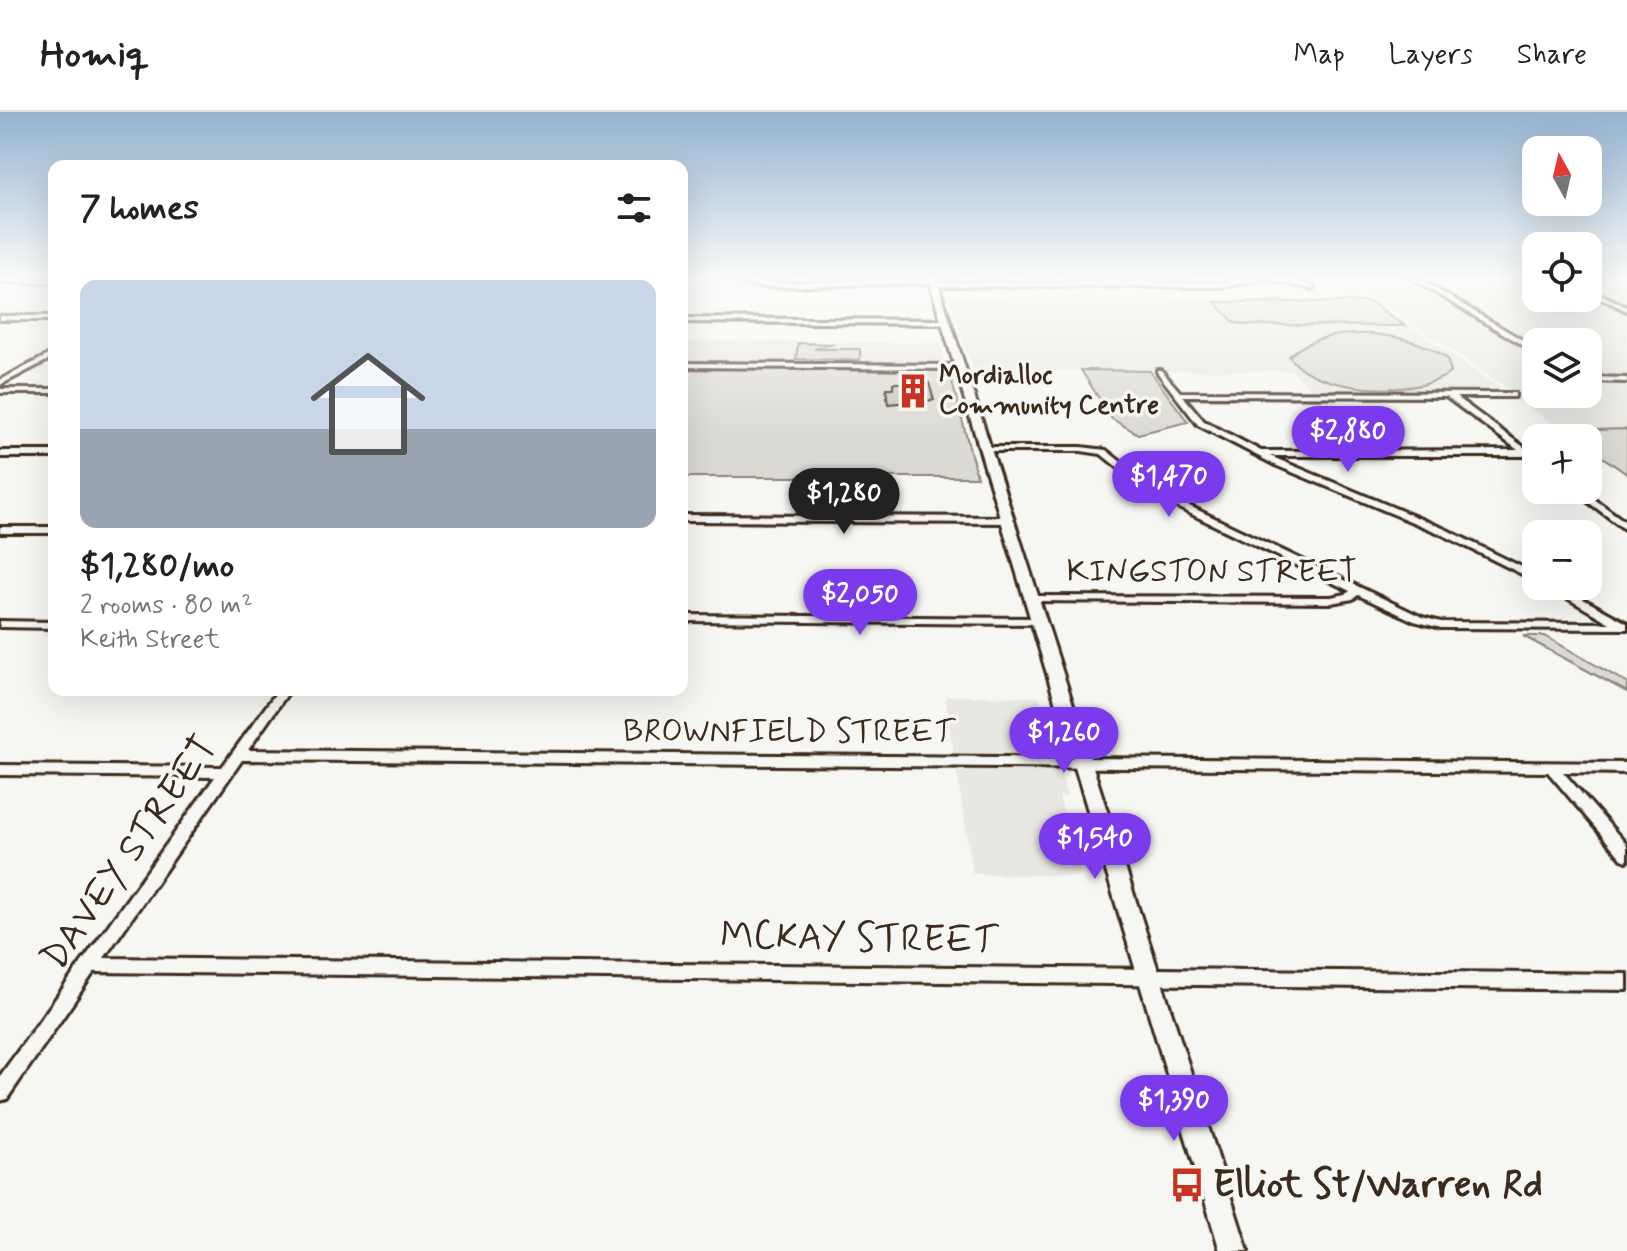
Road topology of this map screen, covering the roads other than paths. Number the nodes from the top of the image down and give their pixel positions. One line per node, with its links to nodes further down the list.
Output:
1 (949, 330): 6 (street)
2 (1501, 330): 3 (street)
3 (1522, 343)
4 (48, 357): 9 (street)
5 (688, 365): 6 (street)
6 (960, 367): 18 (street)
7 (1159, 371): 15 (street)
8 (0, 374): 9 (street)
9 (16, 375): 12 (street)
10 (1602, 379): 11 (street)
11 (1627, 380)
12 (0, 383)
13 (0, 391): 14 (street)
14 (48, 391)
15 (1177, 394): 16 (street); 20 (street)
16 (1448, 395): 17 (street); 19 (street)
17 (1512, 395)
18 (985, 449): 26 (street); 31 (street)
19 (1522, 449)
20 (1256, 452): 21 (street); 30 (street)
21 (1522, 453)
22 (0, 454): 23 (street)
23 (48, 454)
24 (1595, 504): 27 (street)
25 (688, 518): 26 (street)
26 (1007, 520): 32 (street)
27 (1627, 528)
28 (0, 530): 29 (street)
29 (48, 530)
30 (1522, 571)
31 (1357, 591): 32 (street, KINGSTON STREET); 38 (street, KINGSTON STREET)
32 (1032, 599): 35 (street)
33 (1577, 600): 38 (street)
34 (688, 618): 35 (street)
35 (1038, 621): 41 (street)
36 (0, 624): 37 (street)
37 (48, 625)
38 (1626, 626)
39 (280, 696): 40 (street, DAVEY STREET)
40 (238, 755): 41 (street, BROWNFIELD STREET); 45 (street, DAVEY STREET)
41 (1082, 762): 42 (street, BROWNFIELD STREET); 48 (street)
42 (1551, 767): 43 (street, BROWNFIELD STREET); 46 (street)
43 (1627, 768)
44 (0, 770): 45 (street)
45 (227, 772): 47 (street, DAVEY STREET)
46 (1627, 855)
47 (90, 965): 48 (street, MCKAY STREET); 50 (street, DAVEY STREET)
48 (1148, 976): 49 (street, MCKAY STREET); 51 (street)
49 (1627, 982)
50 (0, 1092)
51 (1234, 1251)

